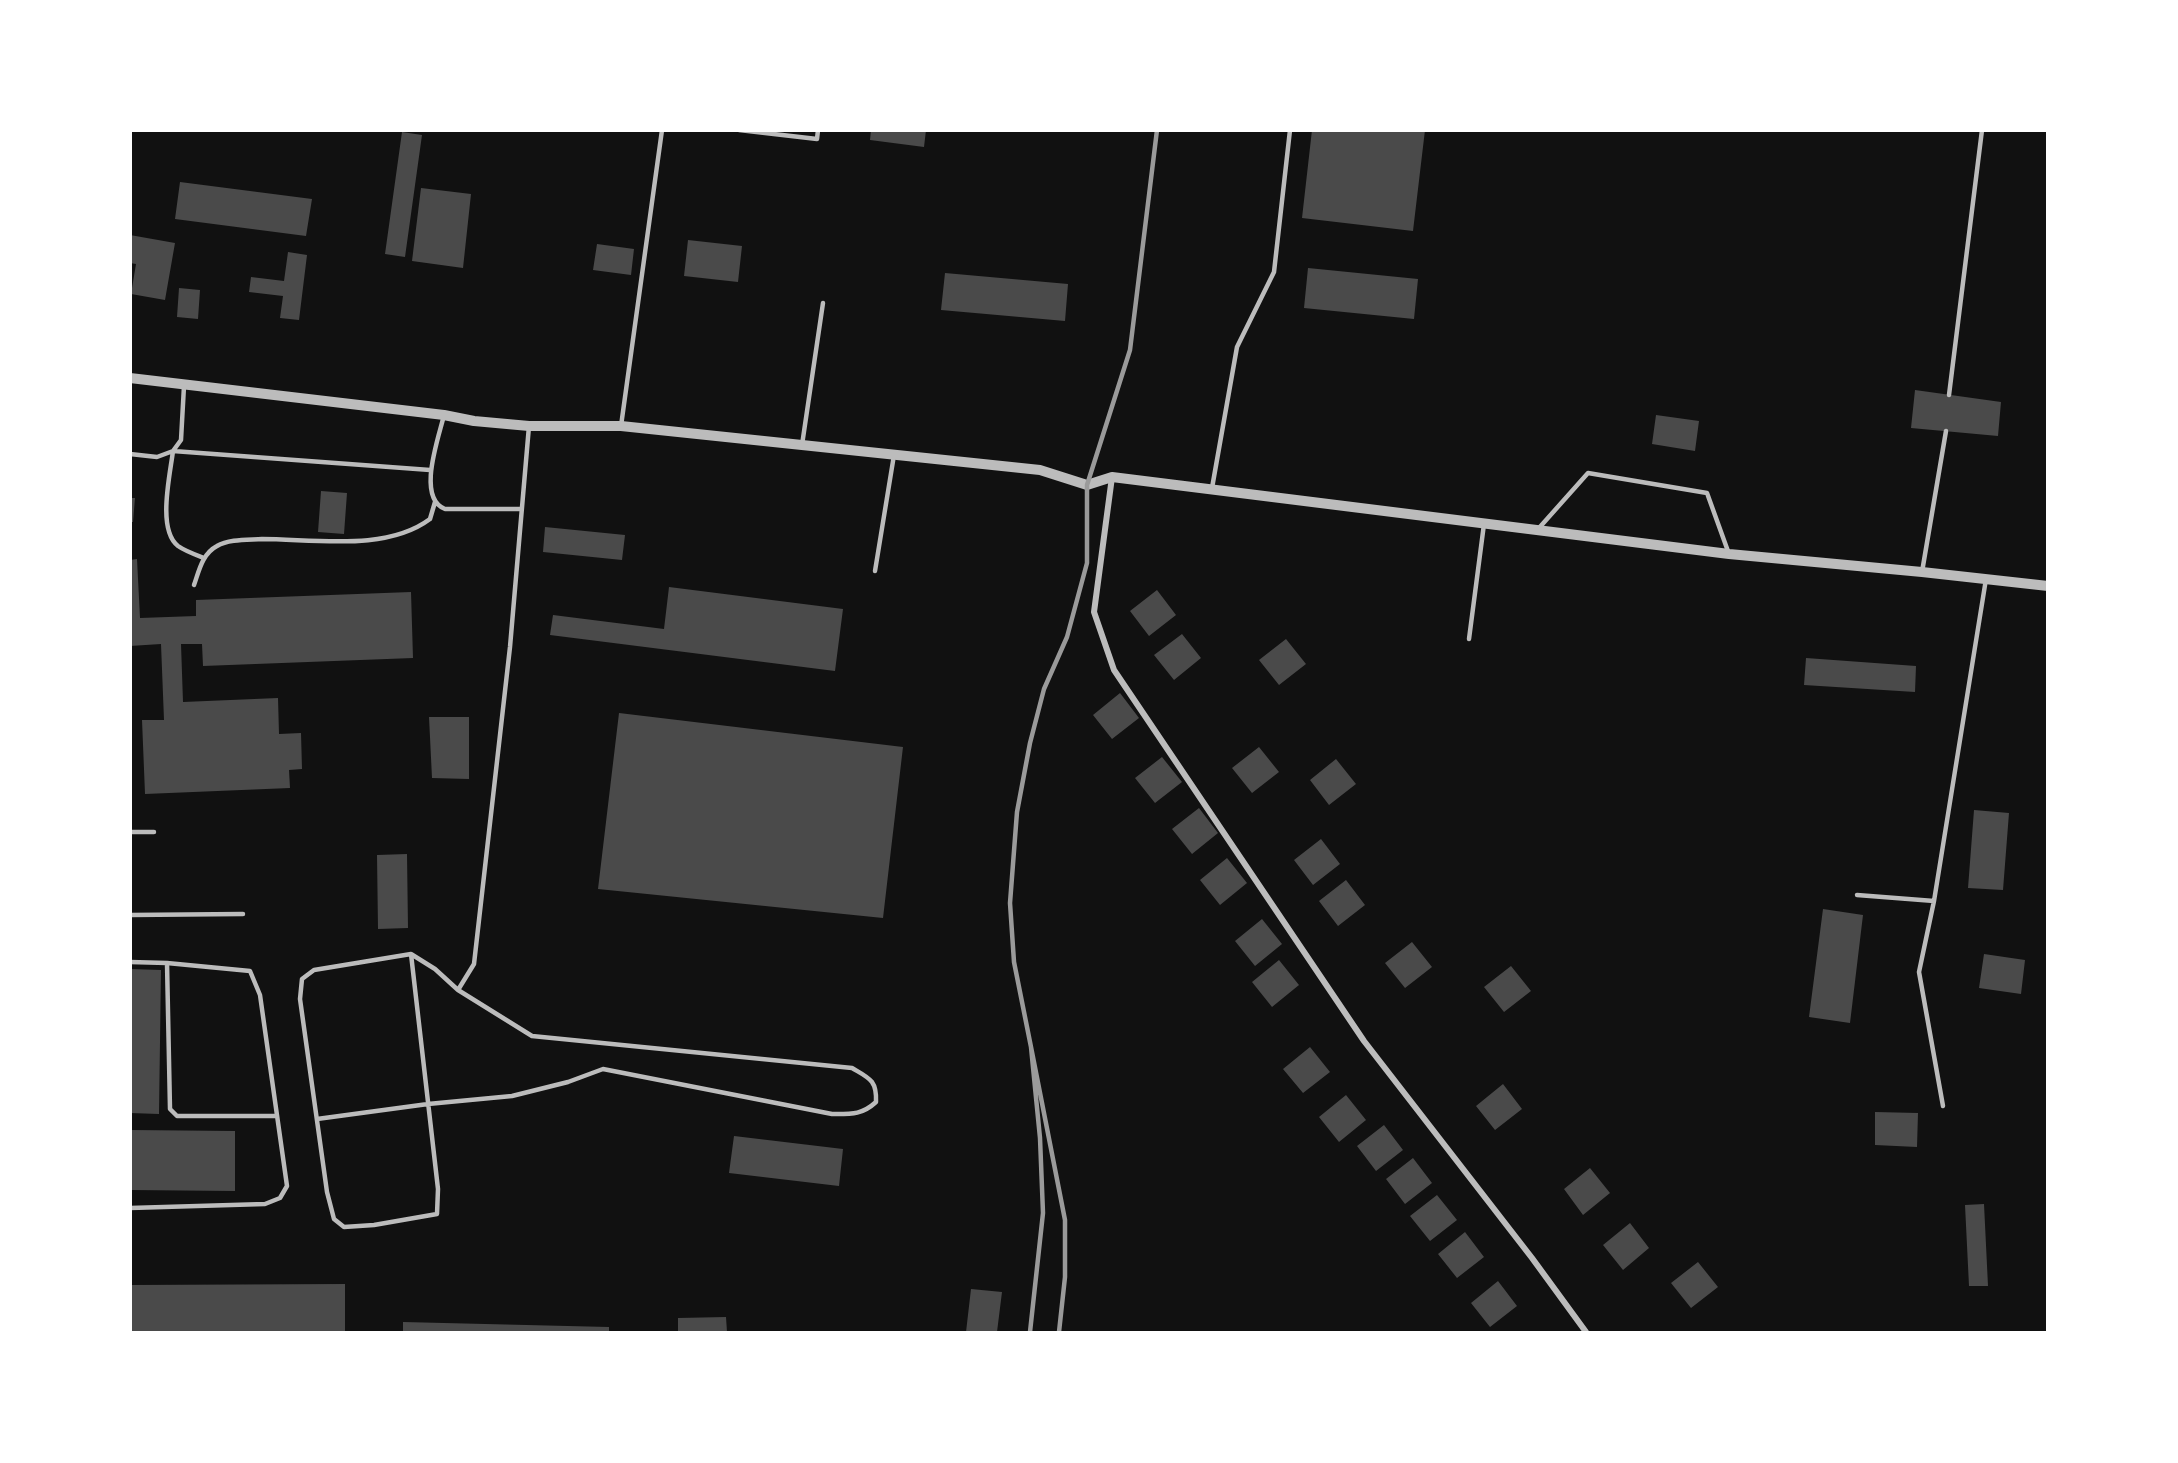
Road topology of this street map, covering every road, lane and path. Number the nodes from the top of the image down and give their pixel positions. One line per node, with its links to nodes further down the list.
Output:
1 (662, 130): 12 (lane)
2 (739, 130): 3 (lane)
3 (818, 130)
4 (1290, 130): 20 (lane)
5 (1982, 130): 9 (lane)
6 (823, 303): 14 (lane)
7 (130, 378): 8 (street)
8 (184, 383): 10 (street); 15 (lane)
9 (1949, 394)
10 (444, 415): 11 (street); 18 (lane)
11 (529, 426): 12 (street); 22 (lane)
12 (621, 426): 14 (street)
13 (1946, 431): 28 (lane)
14 (802, 445): 17 (street)
15 (173, 451): 16 (lane); 18 (lane); 26 (lane)
16 (130, 454)
17 (894, 455): 19 (street); 27 (lane)
18 (430, 470): 21 (lane)
19 (1112, 477): 20 (street); 48 (street)
20 (1212, 490): 23 (street)
21 (435, 502): 22 (lane); 26 (lane)
22 (521, 509): 42 (lane)
23 (1484, 524): 24 (street); 32 (lane)
24 (1537, 530): 25 (street); 25 (lane)
25 (1729, 554): 28 (street)
26 (204, 558): 30 (lane)
27 (875, 571)
28 (1922, 572): 29 (street)
29 (1986, 579): 31 (street); 36 (lane)
30 (194, 585)
31 (2048, 586)
32 (1469, 639)
33 (130, 832): 34 (lane)
34 (154, 832)
35 (1857, 895): 36 (lane)
36 (1934, 901): 44 (lane)
37 (243, 914): 38 (lane)
38 (130, 915)
39 (411, 954): 42 (lane); 43 (lane); 46 (lane)
40 (130, 962): 41 (lane)
41 (167, 963): 45 (lane); 45 (lane)
42 (458, 990): 43 (lane)
43 (428, 1104): 46 (lane); 46 (lane)
44 (1943, 1106)
45 (277, 1116): 47 (lane)
46 (317, 1119)
47 (130, 1208)
48 (1586, 1332)

